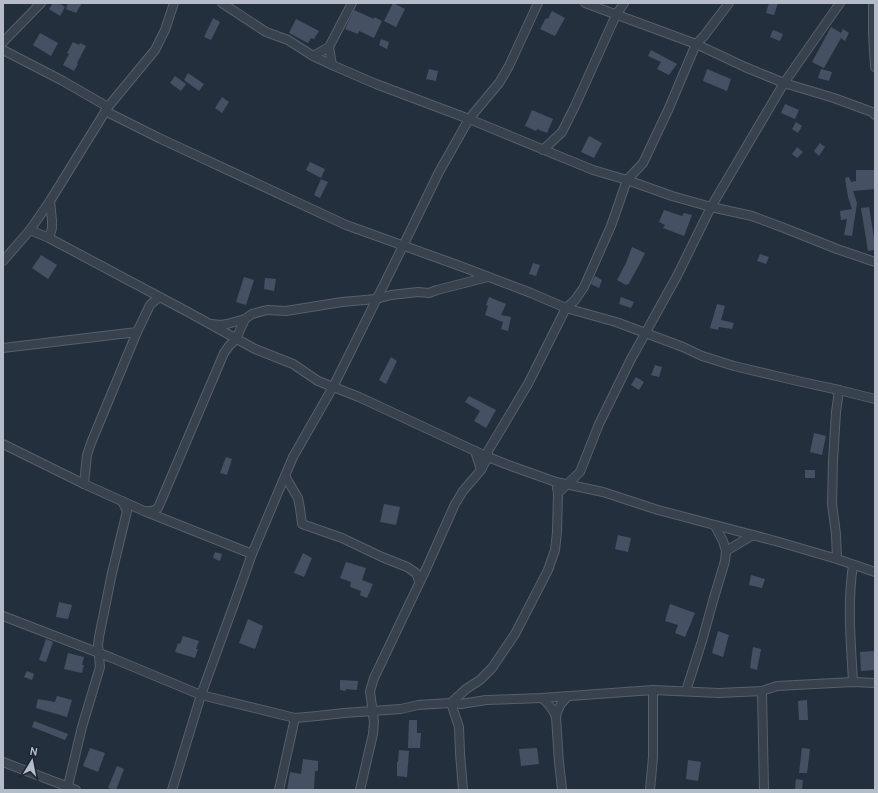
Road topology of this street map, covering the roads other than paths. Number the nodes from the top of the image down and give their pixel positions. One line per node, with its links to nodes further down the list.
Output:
1 (41, 3): 12 (street)
2 (174, 3): 20 (street)
3 (222, 3): 16 (street)
4 (352, 3): 14 (street)
5 (538, 3): 22 (street)
6 (585, 3): 11 (street)
7 (624, 3): 11 (street)
8 (729, 3): 13 (street)
9 (840, 3): 19 (street)
10 (873, 3): 18 (street)
11 (616, 15): 13 (street); 23 (street)
12 (3, 42)
13 (696, 44): 19 (street); 24 (street)
14 (329, 47): 16 (street); 17 (street)
15 (3, 50): 20 (street)
16 (313, 56): 17 (street)
17 (332, 65): 22 (street)
18 (875, 66)
19 (784, 83): 21 (street); 26 (street)
20 (106, 109): 25 (street); 29 (street)
21 (875, 115)
22 (469, 119): 23 (street); 29 (street)
23 (543, 150): 24 (street)
24 (627, 180): 26 (street); 37 (street)
25 (50, 201): 27 (street); 28 (street)
26 (711, 207): 31 (street); 41 (street)
27 (30, 230): 28 (street); 30 (street)
28 (49, 238): 33 (street)
29 (403, 246): 32 (street); 35 (street)
30 (3, 261)
31 (875, 262)
32 (488, 277): 35 (street); 37 (street)
33 (145, 290): 34 (street); 36 (street)
34 (158, 297): 36 (street); 39 (street)
35 (376, 299): 38 (street); 44 (street)
36 (150, 305): 40 (street)
37 (566, 308): 41 (street); 49 (street)
38 (245, 318): 39 (street); 42 (street)
39 (208, 323): 42 (street)
40 (137, 332): 43 (street); 54 (street)
41 (646, 333): 45 (street); 51 (street)
42 (236, 339): 44 (street); 59 (street)
43 (3, 348)
44 (333, 387): 48 (street); 52 (street)
45 (839, 390): 46 (street); 64 (street)
46 (875, 399)
47 (3, 444): 54 (street)
48 (475, 451): 49 (street); 50 (street)
49 (488, 457): 50 (street); 53 (street)
50 (481, 470): 67 (street)
51 (580, 472): 55 (street); 56 (street)
52 (285, 476): 63 (street); 67 (street)
53 (556, 482): 55 (street); 57 (street)
54 (84, 484): 58 (street)
55 (567, 484): 56 (street); 57 (street)
56 (582, 487): 60 (street)
57 (558, 493): 80 (street)
58 (130, 509): 59 (street); 69 (street)
59 (144, 511): 63 (street)
60 (715, 526): 61 (street); 62 (street)
61 (753, 536): 62 (street); 64 (street)
62 (726, 550): 75 (street)
63 (252, 554): 77 (street)
64 (837, 559): 65 (street)
65 (854, 566): 66 (street); 72 (street)
66 (875, 572)
67 (419, 581): 81 (street)
68 (3, 616): 69 (street)
69 (98, 653): 70 (street); 71 (street)
70 (112, 658): 71 (street); 77 (street)
71 (100, 667): 85 (street)
72 (853, 682): 73 (street); 76 (street)
73 (875, 683)
74 (653, 690): 75 (street); 78 (street); 91 (street)
75 (686, 691): 76 (street)
76 (762, 691): 92 (street)
77 (201, 695): 82 (street); 86 (street)
78 (567, 697): 79 (street); 83 (street)
79 (542, 698): 80 (street); 83 (street)
80 (451, 703): 81 (street); 89 (street)
81 (373, 711): 82 (street); 88 (street)
82 (295, 718): 87 (street)
83 (556, 718): 90 (street)
84 (3, 762): 85 (street)
85 (71, 789)
86 (172, 790)
87 (279, 790)
88 (360, 790)
89 (463, 790)
90 (562, 790)
91 (650, 790)
92 (764, 790)

